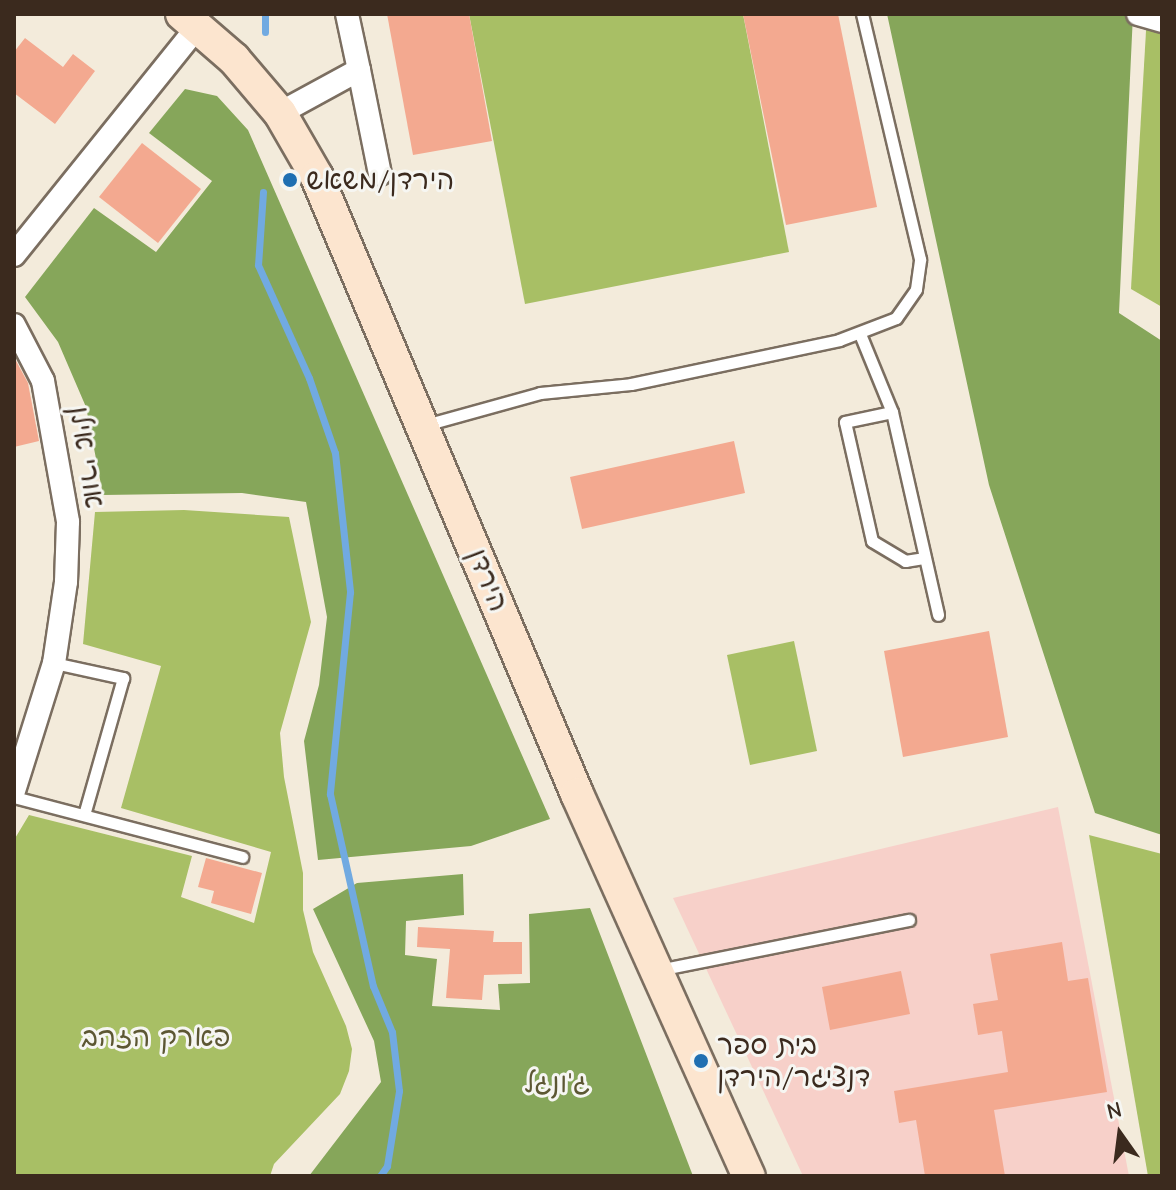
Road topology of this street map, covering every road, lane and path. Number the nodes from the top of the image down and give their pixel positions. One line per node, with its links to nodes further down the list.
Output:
1 (347, 14): 6 (street)
2 (862, 14): 11 (lane)
3 (1138, 14): 5 (street)
4 (190, 20): 7 (street, הירדן); 9 (street)
5 (1162, 21)
6 (359, 70): 7 (street); 8 (street)
7 (280, 113): 13 (street, הירדן)
8 (380, 174)
9 (14, 255)
10 (14, 325): 16 (street, אורי אילן)
11 (860, 334): 12 (lane); 13 (lane)
12 (892, 412): 14 (lane); 14 (lane)
13 (425, 425): 21 (street, הירדן)
14 (925, 558): 15 (lane)
15 (938, 615)
16 (54, 663): 17 (street, אורי אילן); 18 (lane)
17 (14, 794): 18 (lane)
18 (84, 815): 19 (lane)
19 (242, 857)
20 (909, 920): 21 (lane)
21 (656, 971): 22 (street, הירדן)
22 (749, 1176)

